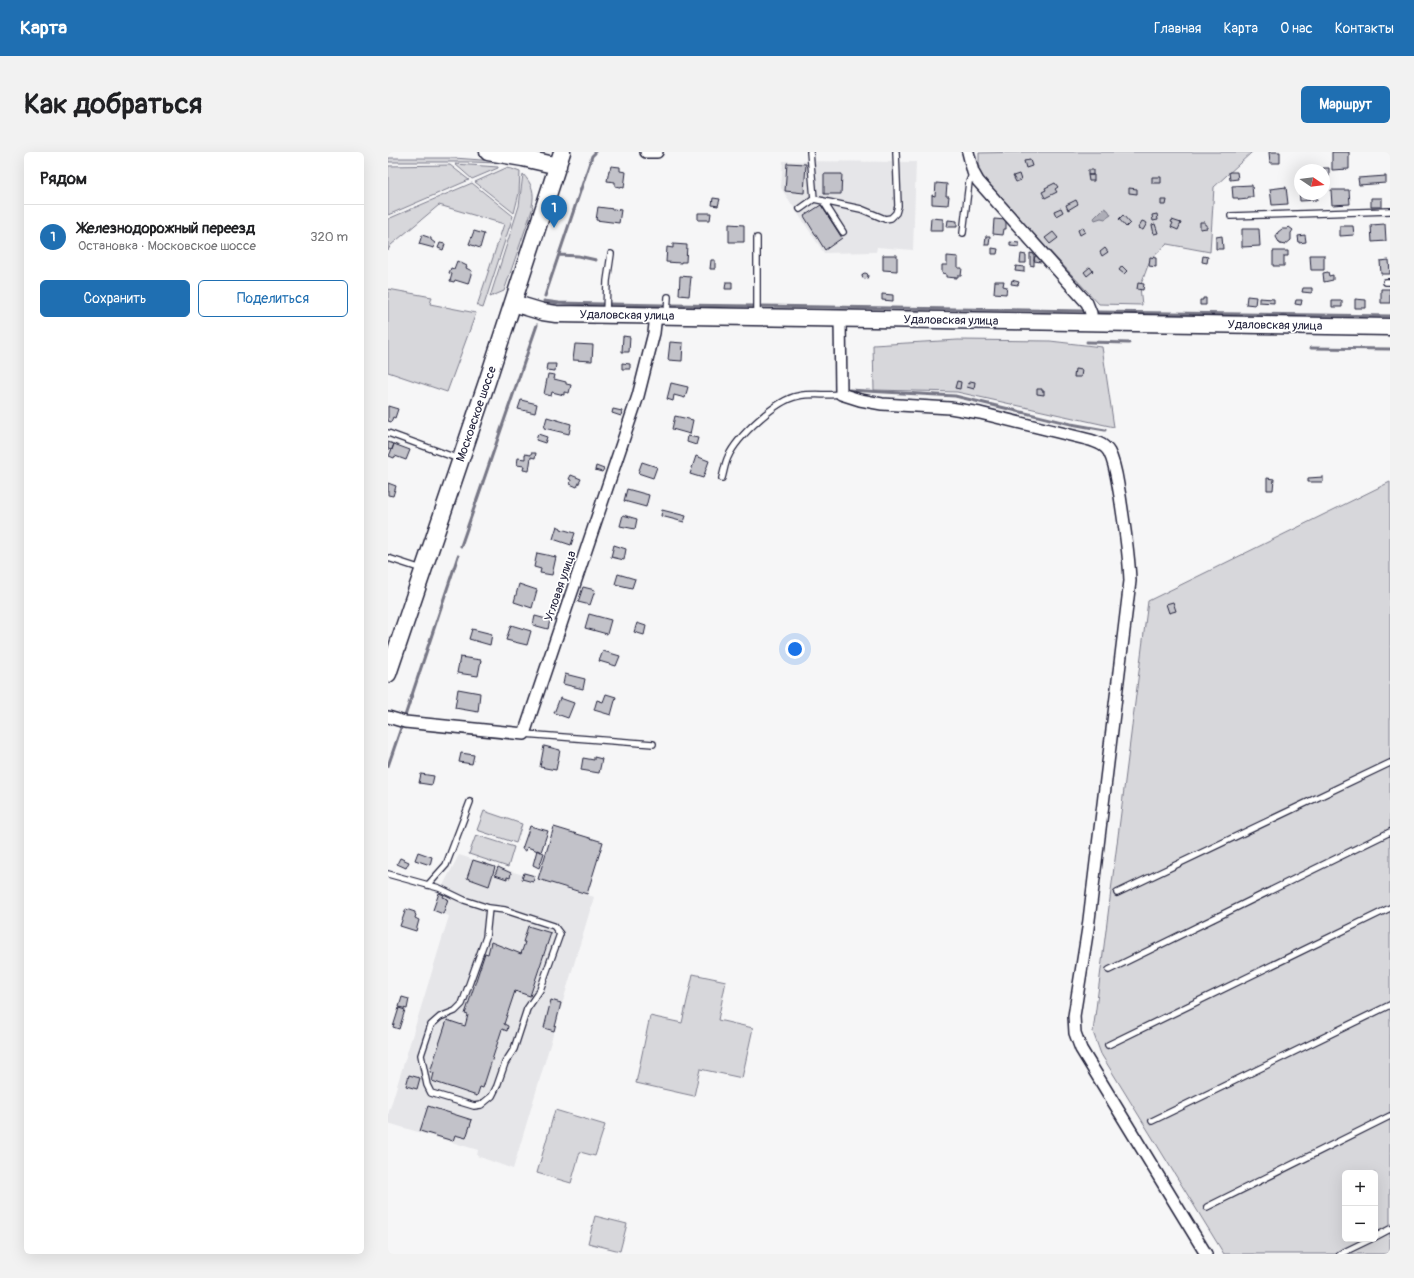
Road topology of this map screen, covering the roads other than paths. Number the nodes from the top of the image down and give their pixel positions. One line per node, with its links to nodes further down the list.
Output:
1 (488, 152): 7 (main road)
2 (646, 152): 3 (street)
3 (658, 152)
4 (810, 152): 9 (lane)
5 (896, 152): 10 (lane)
6 (968, 152): 8 (street)
7 (560, 159): 19 (main road, Московское шоссе)
8 (973, 172): 15 (lane); 24 (street)
9 (814, 199): 10 (lane); 11 (lane)
10 (823, 201): 14 (lane)
11 (800, 209)
12 (1390, 211): 13 (lane)
13 (1231, 216)
14 (843, 232)
15 (963, 233)
16 (757, 238): 22 (lane)
17 (611, 254): 20 (lane)
18 (668, 297): 21 (lane)
19 (513, 303): 20 (main road, Удаловская улица); 28 (main road, Московское шоссе)
20 (606, 314): 21 (main road, Удаловская улица)
21 (661, 315): 22 (main road, Удаловская улица); 34 (street, Угловая улица)
22 (757, 317): 23 (main road, Удаловская улица)
23 (840, 318): 24 (main road, Удаловская улица); 26 (street)
24 (1091, 322): 25 (main road, Удаловская улица)
25 (1390, 327)
26 (841, 394): 29 (lane); 53 (street)
27 (388, 433): 28 (lane)
28 (461, 460): 31 (main road, Московское шоссе)
29 (722, 478)
30 (388, 558): 31 (lane)
31 (424, 569): 32 (main road, Московское шоссе)
32 (390, 663)
33 (388, 717): 34 (street)
34 (524, 734): 35 (lane)
35 (653, 744)
36 (1390, 763): 41 (lane)
37 (470, 802): 40 (lane)
38 (1390, 832): 44 (lane)
39 (388, 874): 40 (lane)
40 (428, 885): 42 (lane)
41 (1117, 893)
42 (489, 908): 42 (lane)
43 (1390, 908): 46 (lane)
44 (1109, 970)
45 (1390, 1005): 48 (lane)
46 (1108, 1045)
47 (1390, 1116): 49 (lane)
48 (1152, 1121)
49 (1206, 1207)
50 (1390, 1229): 51 (lane)
51 (1378, 1235)
52 (1365, 1242): 54 (lane)
53 (1206, 1254)
54 (1340, 1254)

